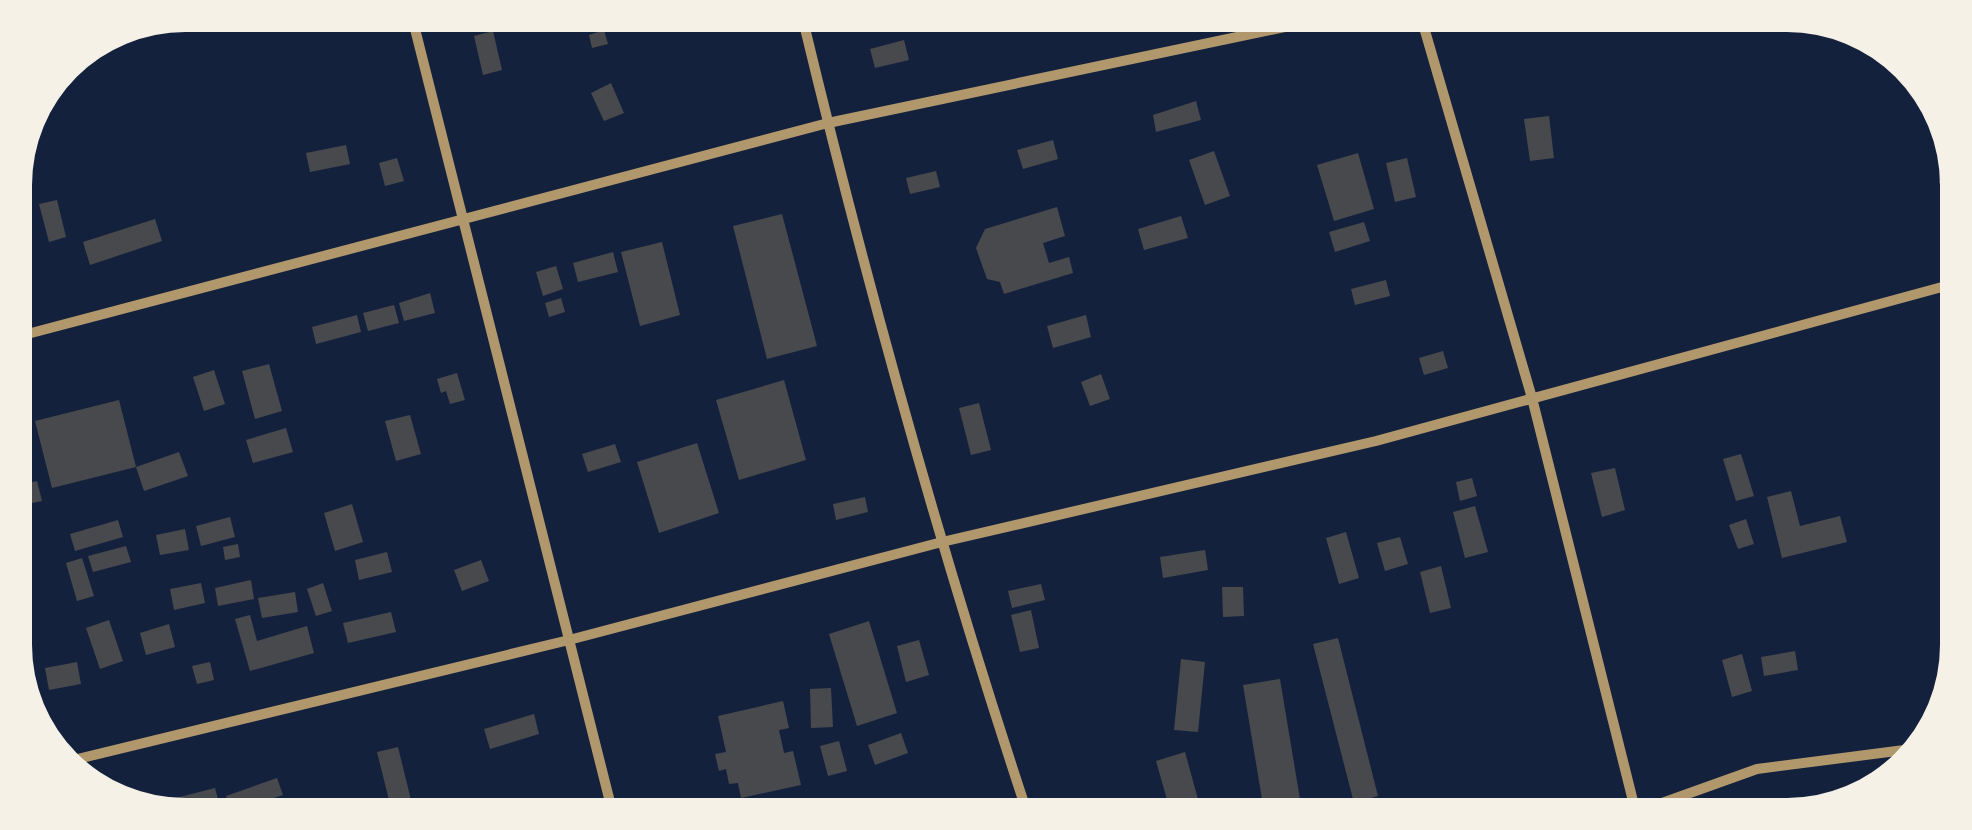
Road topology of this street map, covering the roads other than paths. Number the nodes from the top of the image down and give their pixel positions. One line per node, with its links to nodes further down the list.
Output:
1 (416, 32): 6 (street)
2 (806, 32): 5 (street)
3 (1261, 32): 5 (street)
4 (1424, 32): 9 (street)
5 (828, 123): 6 (street); 10 (street)
6 (462, 221): 8 (street); 11 (street)
7 (1940, 288): 9 (street)
8 (33, 333)
9 (1532, 398): 10 (street); 15 (street)
10 (942, 542): 11 (street); 14 (street)
11 (569, 640): 13 (street); 17 (street)
12 (1897, 751): 16 (street)
13 (82, 758)
14 (1022, 797)
15 (1631, 797)
16 (1678, 797)
17 (609, 798)

